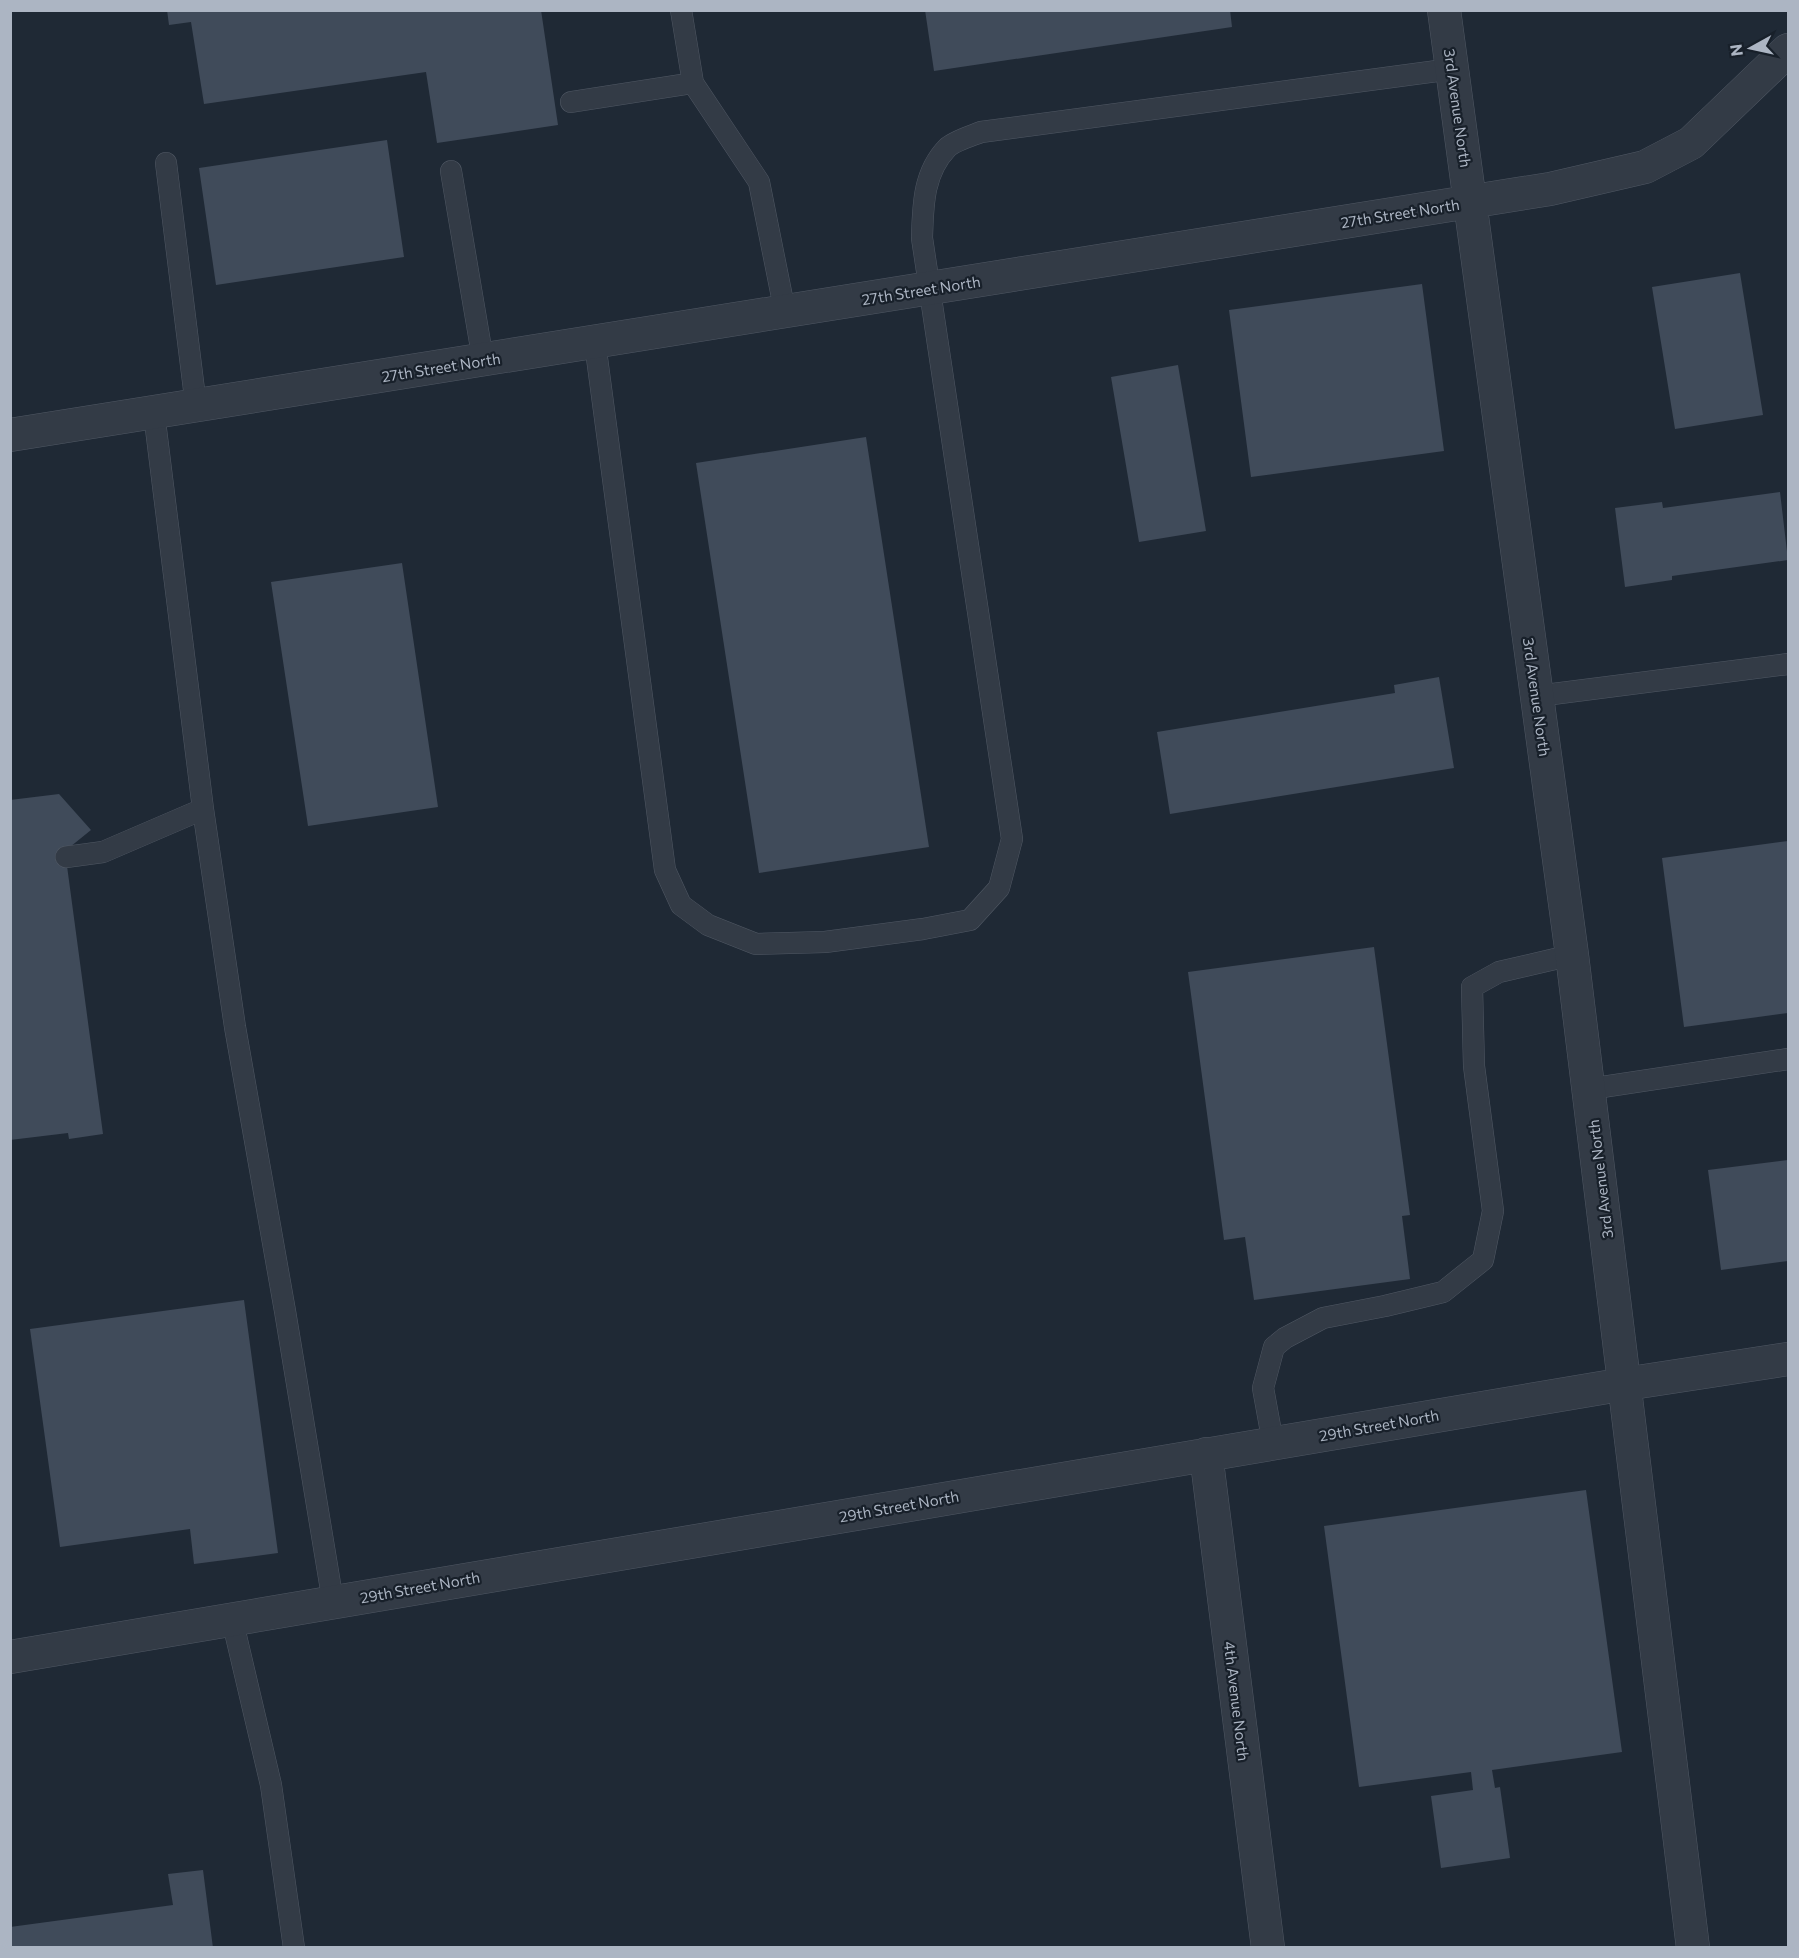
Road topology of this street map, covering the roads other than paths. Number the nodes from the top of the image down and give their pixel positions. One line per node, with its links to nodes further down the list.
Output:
1 (681, 10): 5 (lane)
2 (1444, 10): 4 (street, 3rd Avenue North)
3 (1785, 59): 9 (street, 27th Street North)
4 (1452, 69): 9 (street, 3rd Avenue North); 10 (lane)
5 (693, 83): 6 (lane); 11 (lane)
6 (571, 102)
7 (166, 163): 14 (lane)
8 (451, 171): 13 (lane)
9 (1470, 202): 10 (street, 27th Street North); 18 (street, 3rd Avenue North)
10 (928, 289): 11 (street, 27th Street North); 12 (lane)
11 (785, 312): 12 (street, 27th Street North)
12 (595, 343): 13 (street, 27th Street North)
13 (483, 360): 14 (street, 27th Street North)
14 (196, 406): 15 (street, 27th Street North)
15 (154, 413): 16 (street, 27th Street North); 19 (lane)
16 (10, 435)
17 (1788, 664): 18 (lane)
18 (1537, 696): 21 (street, 3rd Avenue North)
19 (203, 809): 20 (lane); 28 (lane)
20 (66, 857)
21 (1572, 955): 23 (street, 3rd Avenue North); 26 (lane)
22 (1788, 1059): 23 (lane)
23 (1589, 1089): 25 (street, 3rd Avenue North)
24 (1788, 1359): 25 (street, 29th Street North)
25 (1625, 1384): 26 (street, 29th Street North); 33 (street, 3rd Avenue North)
26 (1273, 1443): 27 (street, 29th Street North)
27 (1206, 1454): 28 (street, 29th Street North); 32 (street, 4th Avenue North)
28 (333, 1602): 29 (street, 29th Street North)
29 (232, 1619): 30 (street, 29th Street North); 31 (lane)
30 (10, 1657)
31 (294, 1947)
32 (1269, 1947)
33 (1693, 1947)

